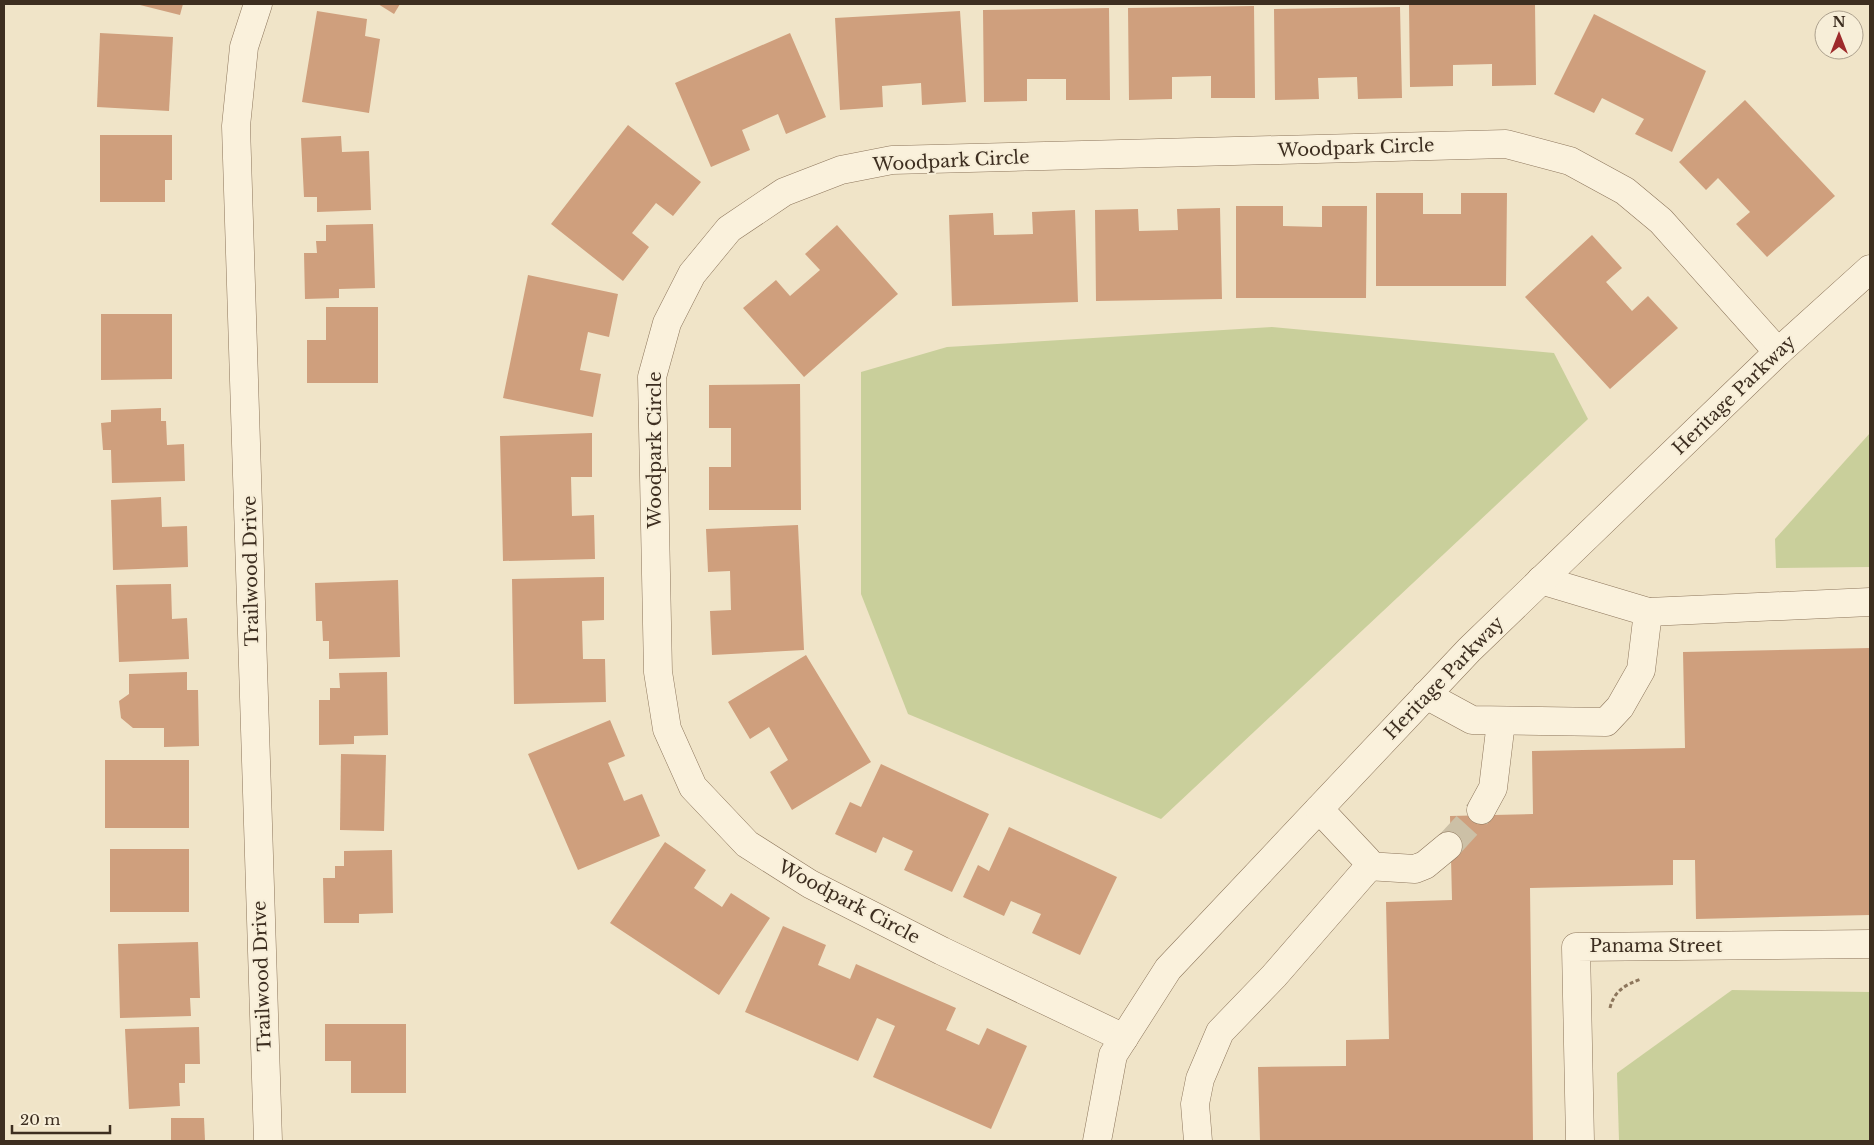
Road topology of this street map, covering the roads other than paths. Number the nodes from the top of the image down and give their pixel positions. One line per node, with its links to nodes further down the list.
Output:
1 (258, 4): 15 (street, Trailwood Drive)
2 (1870, 268): 3 (street, Heritage Parkway)
3 (1778, 352): 4 (street, Heritage Parkway); 14 (street, Woodpark Circle)
4 (1541, 580): 6 (street); 7 (street, Heritage Parkway)
5 (1870, 602): 6 (street)
6 (1648, 612): 8 (street)
7 (1426, 695): 8 (street); 9 (street, Heritage Parkway)
8 (1501, 722): 10 (street)
9 (1319, 809): 12 (street); 14 (street, Heritage Parkway)
10 (1482, 810)
11 (1448, 846): 12 (street)
12 (1367, 866): 17 (street)
13 (1870, 944): 18 (street, Panama Street)
14 (1124, 1038): 16 (street, Heritage Parkway)
15 (268, 1141)
16 (1097, 1141)
17 (1198, 1141)
18 (1580, 1141)

